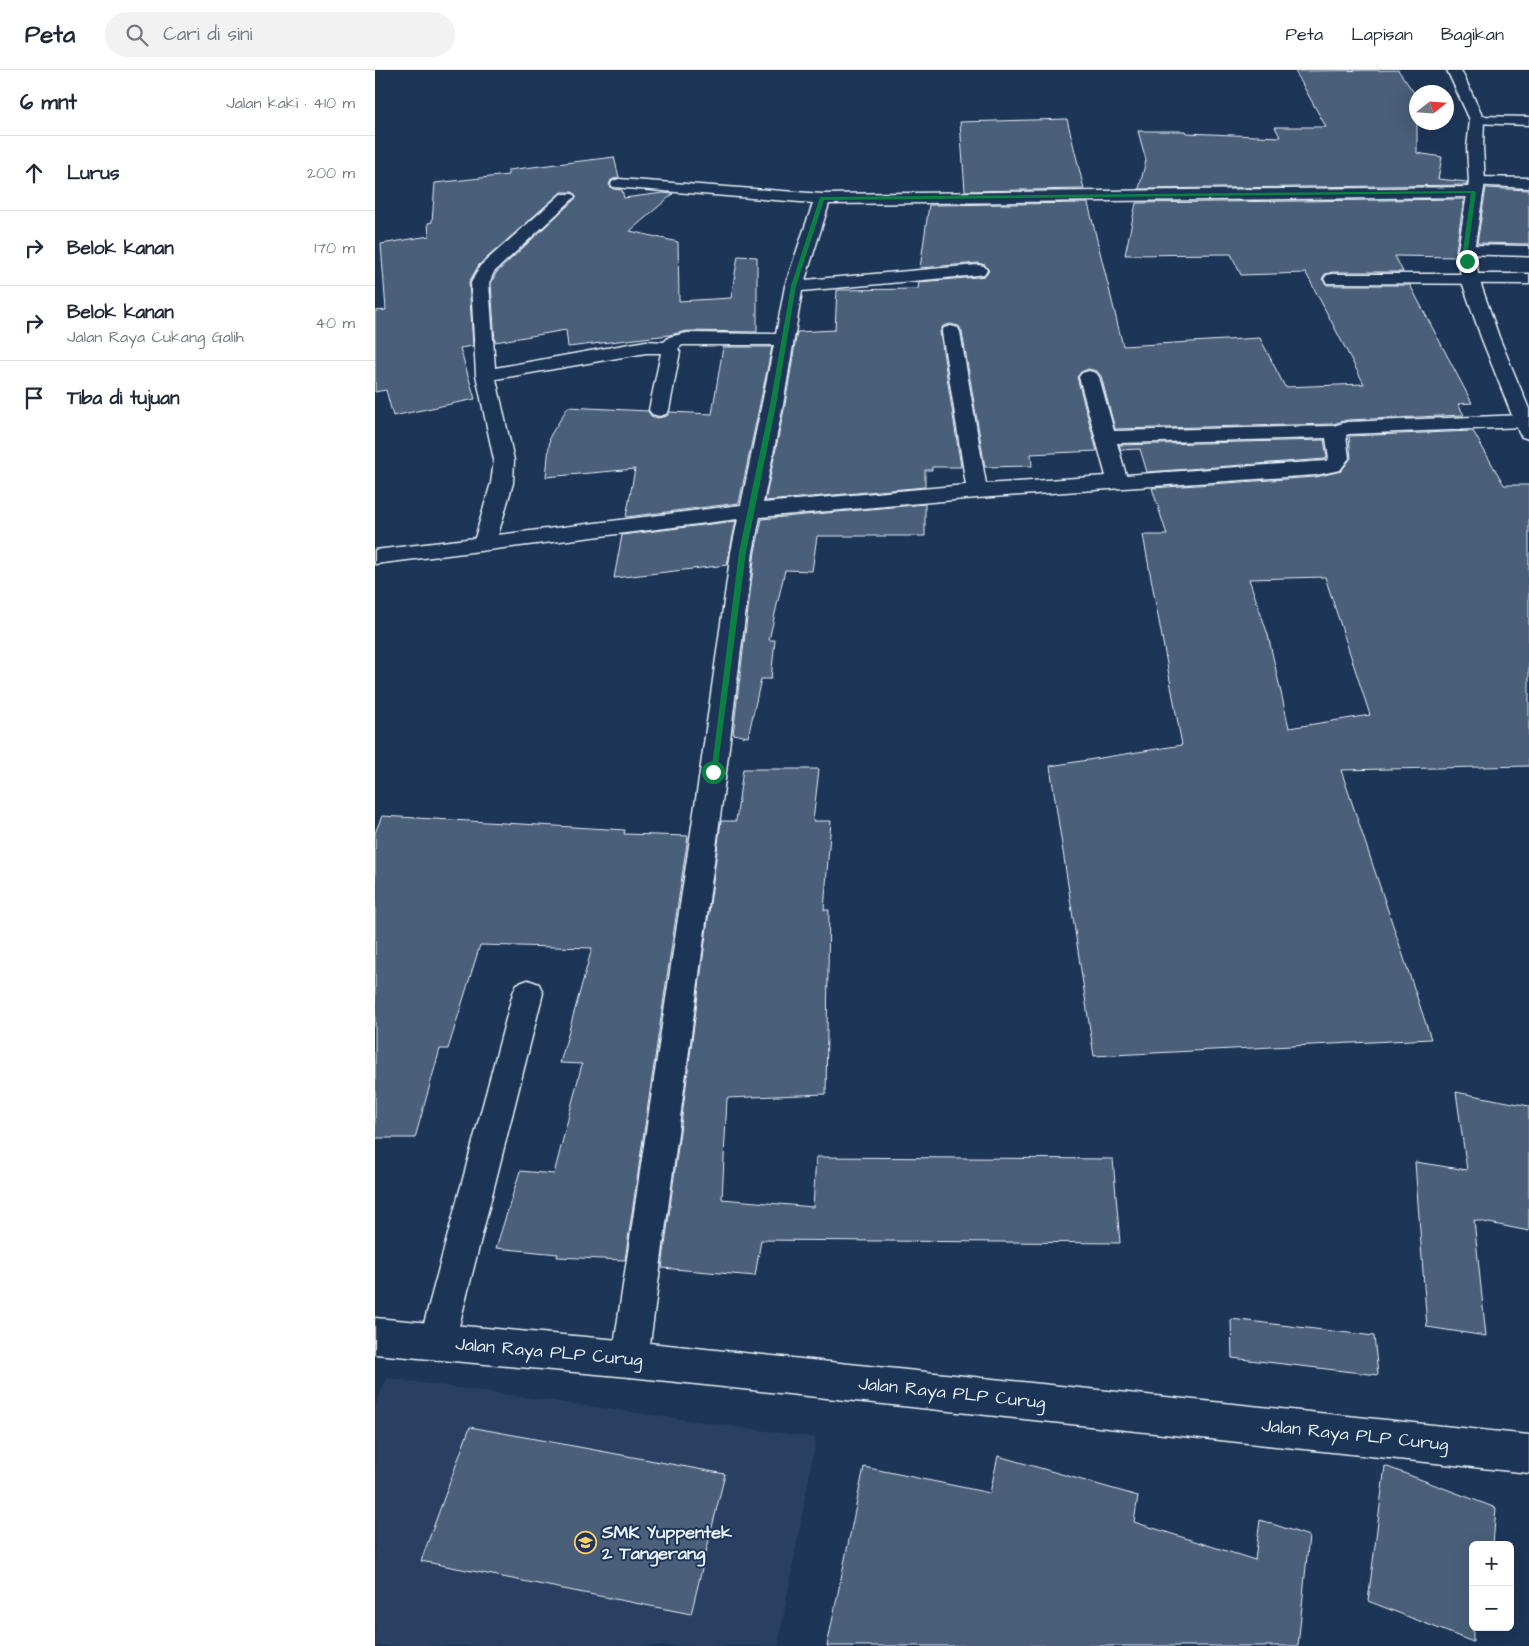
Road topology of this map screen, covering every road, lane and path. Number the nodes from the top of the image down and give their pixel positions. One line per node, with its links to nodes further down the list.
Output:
1 (1454, 70): 2 (street)
2 (1477, 120): 3 (street); 6 (street)
3 (1529, 121)
4 (1529, 183): 6 (street)
5 (619, 184): 8 (street)
6 (1475, 187): 8 (street); 9 (street)
7 (567, 197): 19 (street)
8 (822, 198): 15 (street)
9 (1465, 250): 10 (street); 13 (street)
10 (1529, 251)
11 (978, 270): 15 (street)
12 (1333, 279): 13 (street)
13 (1470, 279): 14 (street); 22 (street)
14 (1529, 279)
15 (793, 286): 17 (street)
16 (951, 332): 26 (street)
17 (783, 340): 18 (street); 27 (street)
18 (668, 348): 19 (street); 21 (street)
19 (486, 375): 28 (street)
20 (1089, 377): 24 (street)
21 (659, 410)
22 (1526, 427): 23 (street)
23 (1335, 432): 24 (street); 25 (street)
24 (1105, 437): 25 (street)
25 (1118, 482): 26 (street)
26 (977, 491): 27 (street)
27 (751, 511): 28 (street); 33 (street)
28 (484, 545): 29 (street)
29 (375, 557)
30 (528, 993): 32 (street)
31 (375, 1336): 32 (street, Jalan Raya PLP Curug)
32 (437, 1342): 33 (street, Jalan Raya PLP Curug)
33 (630, 1358): 34 (street, Jalan Raya PLP Curug)
34 (1529, 1454)

